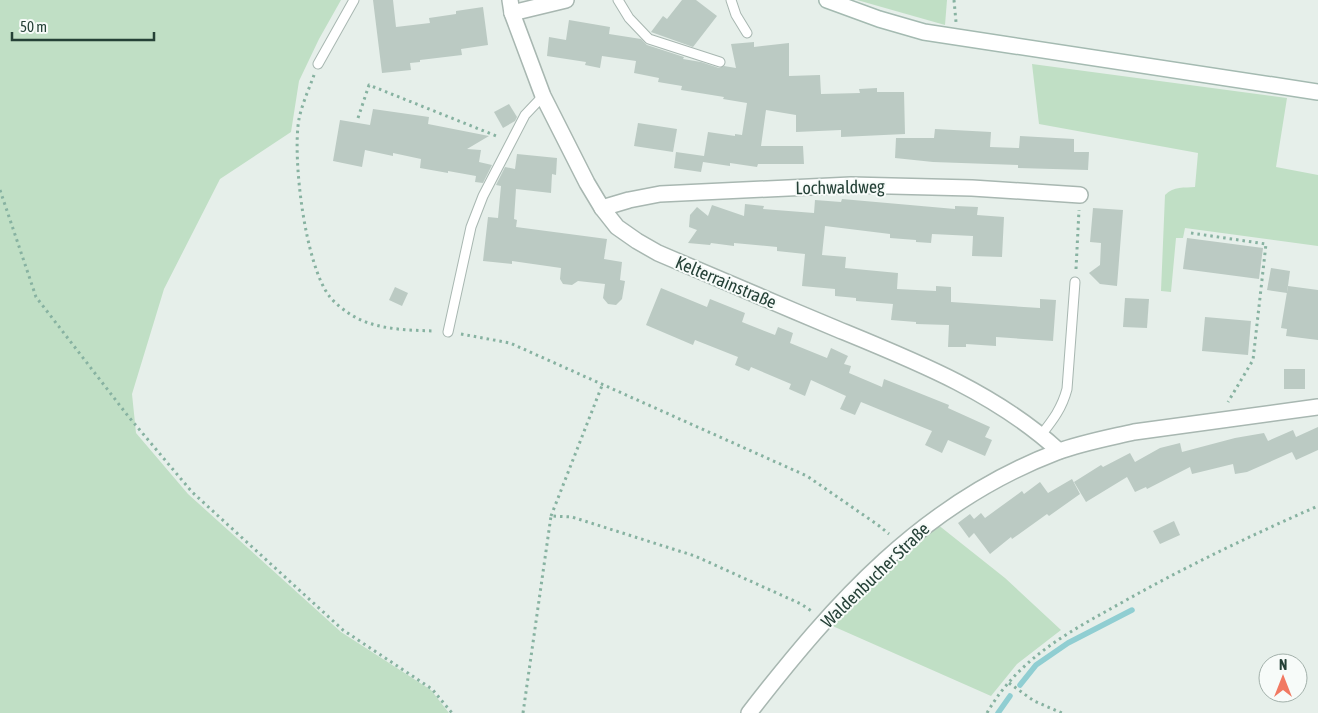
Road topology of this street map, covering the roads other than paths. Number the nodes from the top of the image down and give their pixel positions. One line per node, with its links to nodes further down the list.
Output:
1 (354, 0): 9 (lane)
2 (566, 0): 6 (street)
3 (618, 0): 8 (lane)
4 (730, 0): 7 (lane)
5 (827, 0): 10 (street)
6 (511, 6): 11 (street, Kelterrainstraße)
7 (747, 33)
8 (720, 62)
9 (318, 64)
10 (1318, 92)
11 (543, 96): 13 (street, Kelterrainstraße); 15 (lane)
12 (1080, 195): 13 (street, Lochwaldweg)
13 (602, 208): 17 (street, Kelterrainstraße)
14 (1075, 282): 17 (lane)
15 (448, 332)
16 (1318, 407): 18 (street, Waldenbucher Straße)
17 (1041, 435): 18 (street, Kelterrainstraße)
18 (1059, 451): 19 (street, Waldenbucher Straße)
19 (749, 713)

